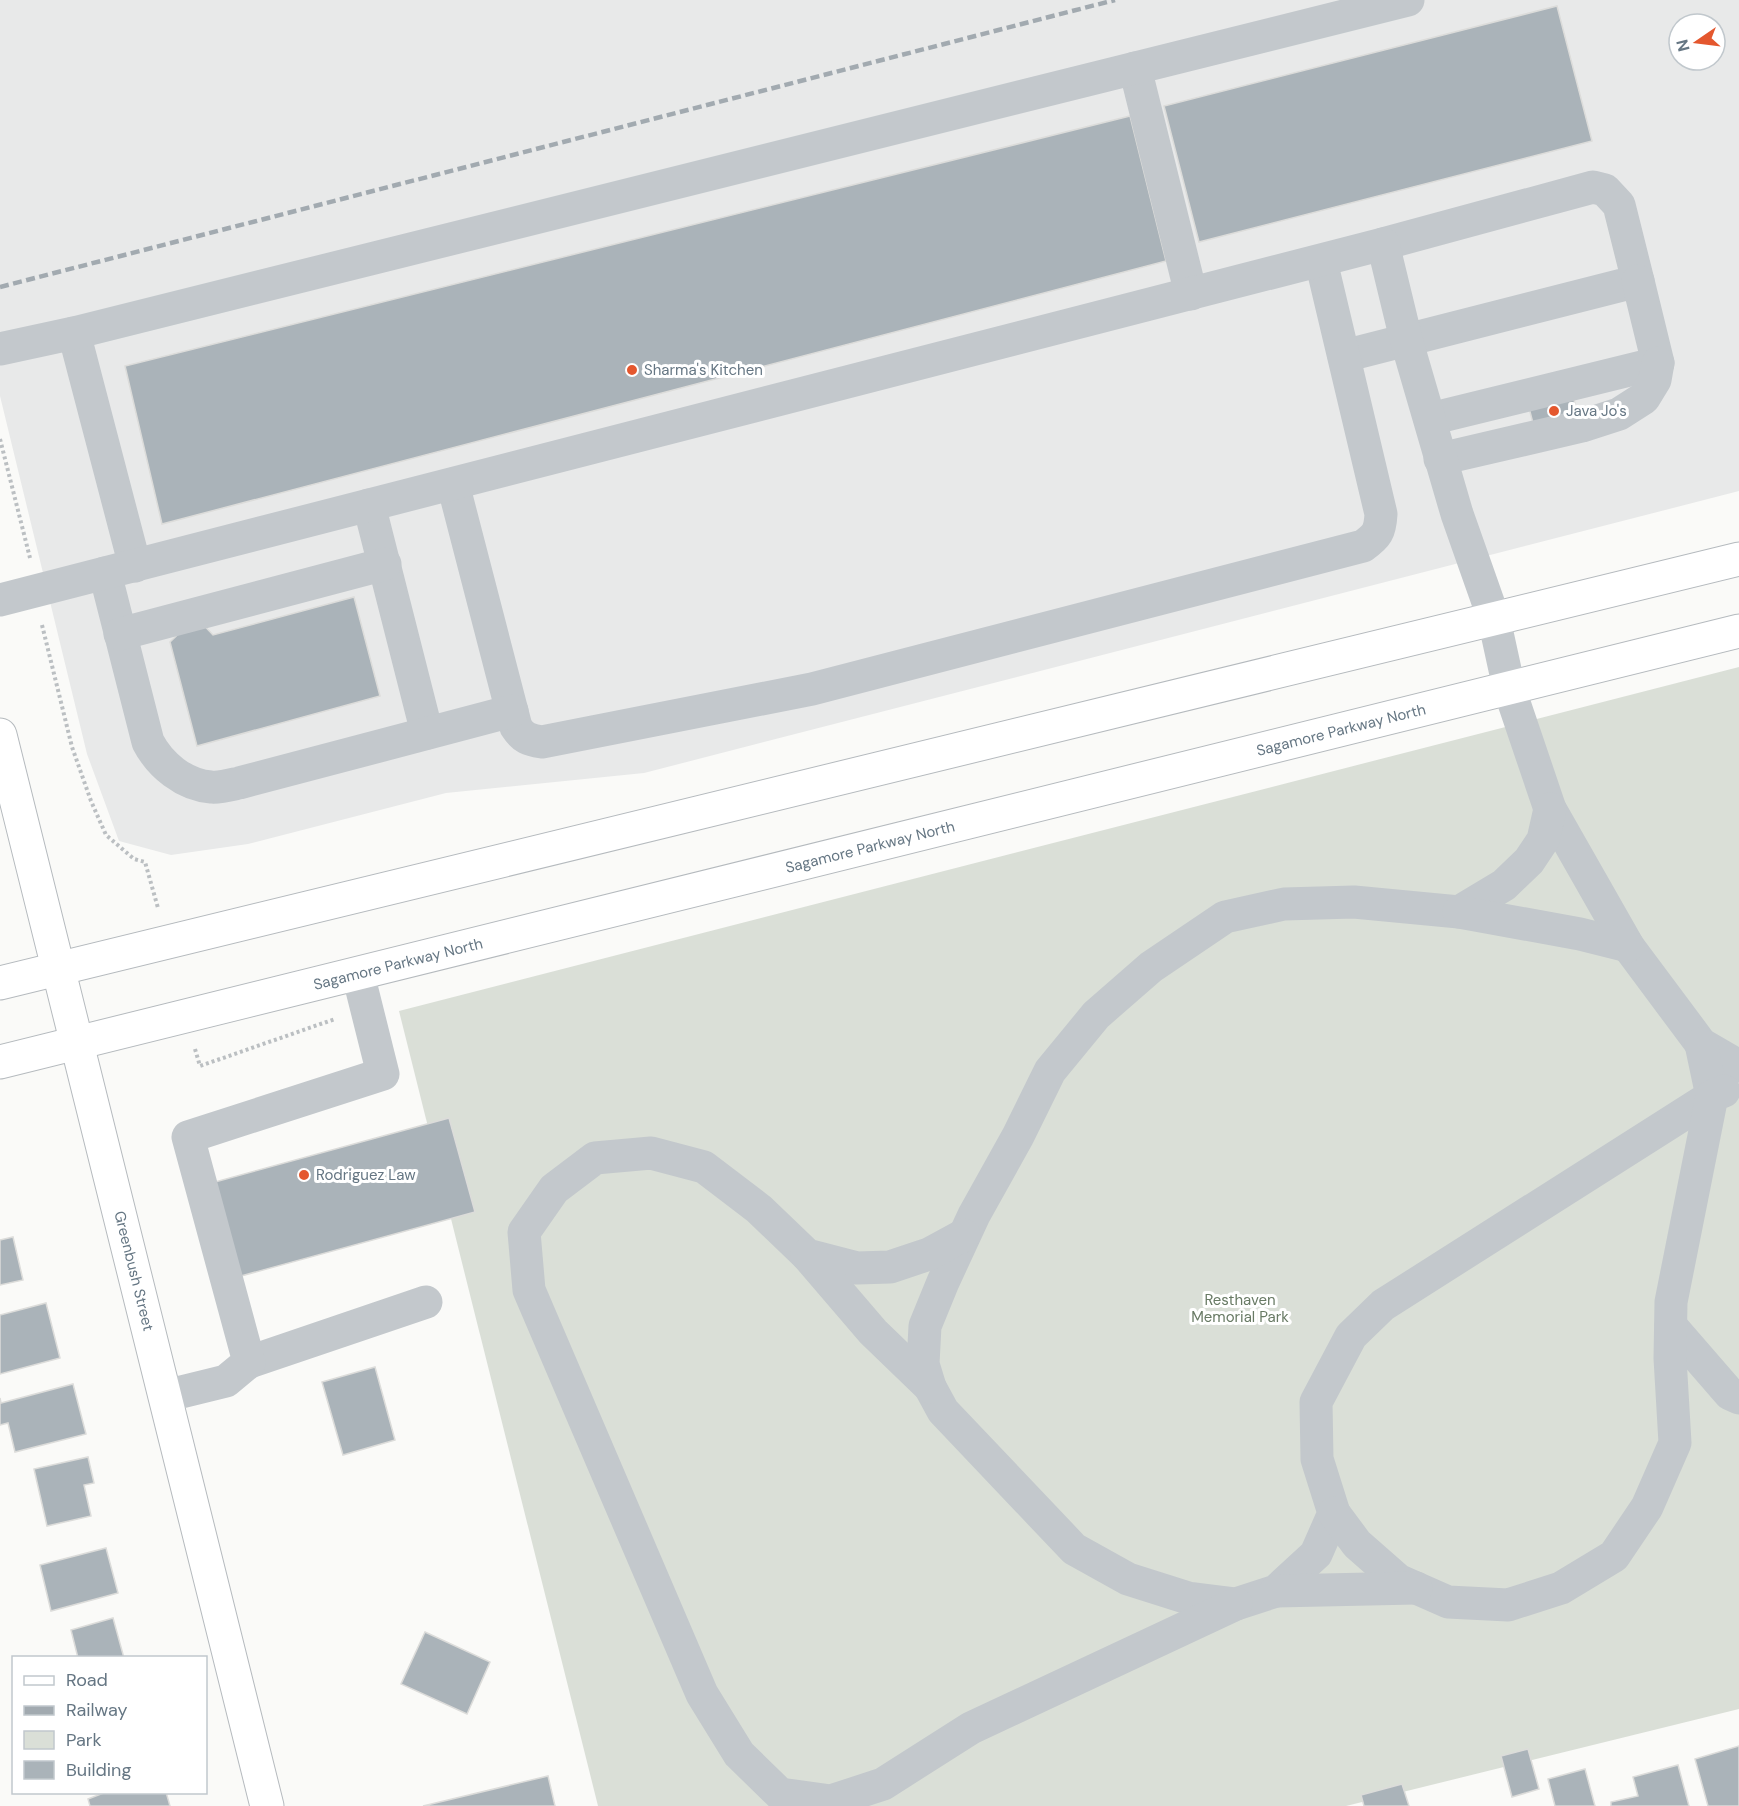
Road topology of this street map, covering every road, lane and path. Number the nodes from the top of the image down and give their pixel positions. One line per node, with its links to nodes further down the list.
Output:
1 (1408, 0): 2 (lane)
2 (1135, 68): 6 (lane); 7 (lane)
3 (1383, 244): 4 (lane); 5 (lane); 8 (lane)
4 (1321, 261): 6 (lane); 10 (lane)
5 (1638, 281): 8 (lane); 11 (lane)
6 (1191, 294): 15 (lane)
7 (74, 333): 9 (lane); 19 (lane)
8 (1406, 339): 10 (lane); 12 (lane)
9 (0, 349)
10 (1344, 356): 26 (lane)
11 (1658, 363): 12 (lane); 14 (lane)
12 (1430, 419): 14 (lane)
13 (0, 439): 20 (path)
14 (1440, 459): 22 (lane)
15 (453, 484): 16 (lane); 26 (lane)
16 (369, 506): 18 (lane); 19 (lane)
17 (1739, 559): 22 (main road)
18 (385, 564): 24 (lane); 27 (lane)
19 (120, 569): 20 (lane); 24 (lane)
20 (36, 590): 21 (lane); 30 (path)
21 (0, 600)
22 (1494, 619): 25 (lane); 33 (main road)
23 (1739, 632): 25 (main road, Sagamore Parkway North)
24 (120, 634): 27 (lane)
25 (1509, 688): 29 (lane); 34 (main road, Sagamore Parkway North)
26 (512, 711): 27 (lane)
27 (427, 733)
28 (0, 735): 33 (main road, Greenbush Street)
29 (1550, 809): 31 (lane); 32 (lane)
30 (145, 862)
31 (1459, 912): 32 (lane); 41 (lane)
32 (1628, 946): 37 (lane)
33 (58, 968): 35 (main road); 36 (main road, Greenbush Street)
34 (358, 974): 36 (main road, Sagamore Parkway North); 45 (lane)
35 (0, 982)
36 (77, 1044): 38 (main road, Sagamore Parkway North); 47 (main road, Greenbush Street)
37 (1701, 1044): 39 (lane); 40 (lane)
38 (0, 1062)
39 (1739, 1066)
40 (1726, 1090): 44 (lane); 49 (lane)
41 (964, 1235): 42 (lane); 46 (lane)
42 (807, 1256): 46 (lane); 52 (lane)
43 (426, 1302): 45 (lane)
44 (1671, 1326): 48 (lane); 50 (lane)
45 (249, 1362): 47 (lane)
46 (930, 1387): 52 (lane)
47 (165, 1396): 53 (main road, Greenbush Street)
48 (1739, 1398)
49 (1334, 1513): 50 (lane); 51 (lane)
50 (1416, 1588): 51 (lane)
51 (1276, 1591): 52 (lane)
52 (1236, 1604)
53 (267, 1806)

